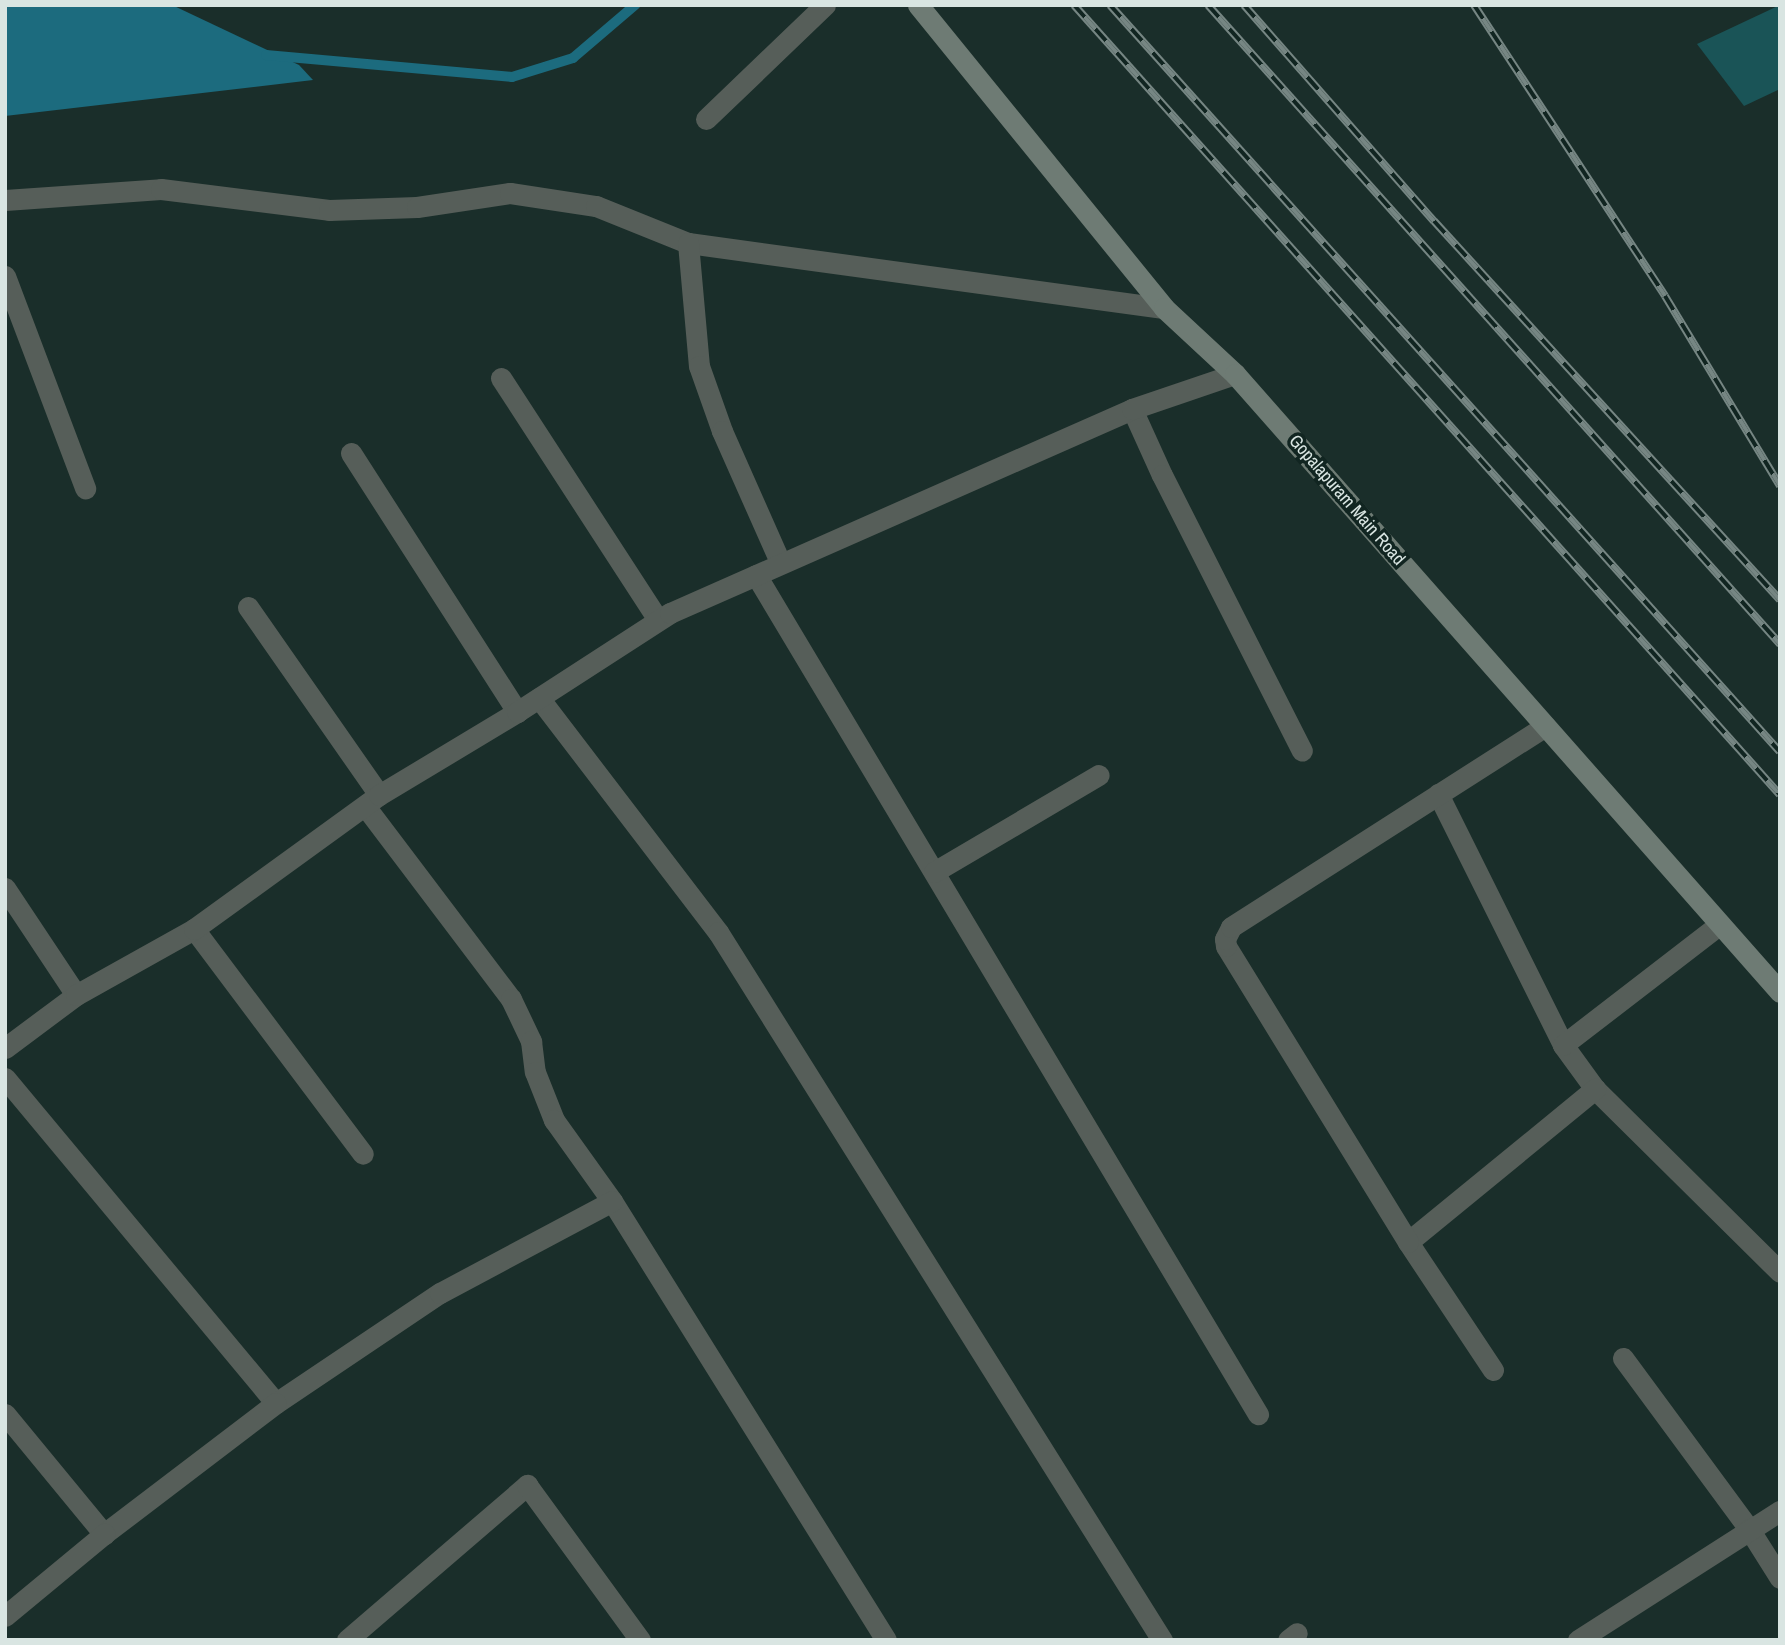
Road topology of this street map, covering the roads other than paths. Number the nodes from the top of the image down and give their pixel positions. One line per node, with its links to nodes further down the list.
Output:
1 (825, 5): 3 (street)
2 (918, 5): 7 (street, Gopalapuram Main Road)
3 (706, 119)
4 (5, 200): 5 (street)
5 (688, 243): 7 (street); 13 (street)
6 (5, 276): 12 (street)
7 (1164, 308): 8 (street, Gopalapuram Main Road)
8 (1235, 374): 10 (street); 19 (street, Gopalapuram Main Road)
9 (501, 378): 16 (street)
10 (1132, 409): 13 (street); 20 (street)
11 (351, 453): 18 (street)
12 (85, 488)
13 (780, 562): 14 (street)
14 (756, 575): 16 (street); 24 (street)
15 (248, 607): 23 (street)
16 (658, 620): 17 (street)
17 (539, 698): 18 (street); 51 (street)
18 (517, 712): 23 (street)
19 (1545, 726): 22 (street); 26 (street, Gopalapuram Main Road)
20 (1302, 751)
21 (1099, 775): 24 (street)
22 (1438, 794): 30 (street); 36 (street)
23 (372, 801): 27 (street); 35 (street)
24 (934, 872): 42 (street)
25 (5, 888): 29 (street)
26 (1720, 924): 28 (street, Gopalapuram Main Road); 30 (street)
27 (194, 929): 29 (street); 34 (street)
28 (1780, 992)
29 (76, 995): 31 (street)
30 (1563, 1045): 33 (street)
31 (5, 1048)
32 (5, 1078): 40 (street)
33 (1595, 1089): 36 (street); 37 (street)
34 (363, 1154)
35 (612, 1201): 40 (street); 50 (street)
36 (1408, 1241): 39 (street)
37 (1780, 1272)
38 (1623, 1357): 44 (street)
39 (1493, 1370)
40 (276, 1403): 45 (street)
41 (5, 1414): 45 (street)
42 (1258, 1414)
43 (1780, 1511): 44 (street)
44 (1749, 1529): 46 (street); 52 (street)
45 (104, 1534): 47 (street)
46 (1780, 1578)
47 (5, 1616)
48 (633, 1637): 49 (street)
49 (347, 1640)
50 (886, 1640)
51 (1162, 1640)
52 (1578, 1640)

